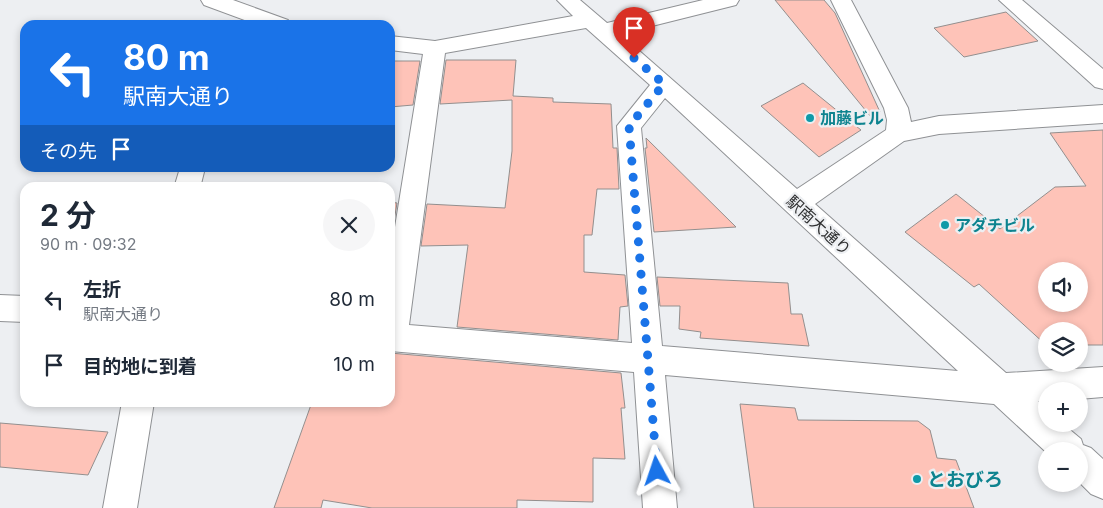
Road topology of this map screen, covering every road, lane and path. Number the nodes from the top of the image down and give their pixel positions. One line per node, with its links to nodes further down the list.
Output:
1 (211, 0): 6 (street)
2 (567, 0): 8 (street, 駅南大通り)
3 (730, 0): 8 (street)
4 (840, 0): 14 (street)
5 (1009, 0): 11 (street)
6 (245, 12): 7 (street)
7 (261, 20)
8 (598, 26): 10 (street); 12 (street, 駅南大通り)
9 (395, 44): 10 (street)
10 (435, 48): 18 (street)
11 (1103, 81)
12 (664, 84): 15 (street, 駅南大通り); 20 (street)
13 (1103, 114): 14 (street)
14 (897, 134): 15 (street)
15 (795, 204): 22 (street, 駅南大通り)
16 (0, 308): 17 (street)
17 (20, 309)
18 (395, 311)
19 (395, 337): 20 (street)
20 (647, 358): 22 (street); 28 (street)
21 (1103, 382): 22 (street)
22 (1000, 389): 24 (street, 駅南大通り)
23 (137, 407): 27 (street)
24 (1059, 442)
25 (1088, 468): 26 (street)
26 (1103, 482)
27 (120, 508)
28 (660, 508)

